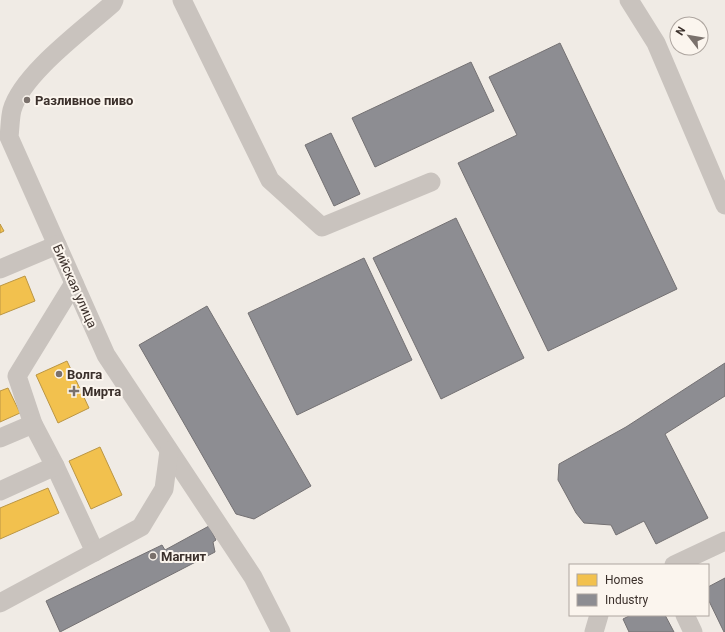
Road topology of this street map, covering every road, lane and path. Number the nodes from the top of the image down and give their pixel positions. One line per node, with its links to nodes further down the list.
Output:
1 (182, 0): 5 (street)
2 (629, 0): 6 (street)
3 (118, 2): 4 (street, Бийская улица)
4 (6, 110): 7 (street, Бийская улица)
5 (431, 182)
6 (725, 205)
7 (57, 245): 8 (street); 9 (street, Бийская улица)
8 (0, 269)
9 (74, 283): 10 (street); 12 (street, Бийская улица)
10 (33, 424): 11 (street); 13 (street)
11 (0, 438)
12 (169, 451): 16 (street); 21 (street, Бийская улица)
13 (55, 466): 14 (street); 16 (street)
14 (0, 491)
15 (725, 541): 17 (street)
16 (95, 552): 18 (street)
17 (676, 564)
18 (0, 603)
19 (599, 616): 22 (street)
20 (685, 616): 23 (street)
21 (281, 632)
22 (594, 632)
23 (693, 632)

